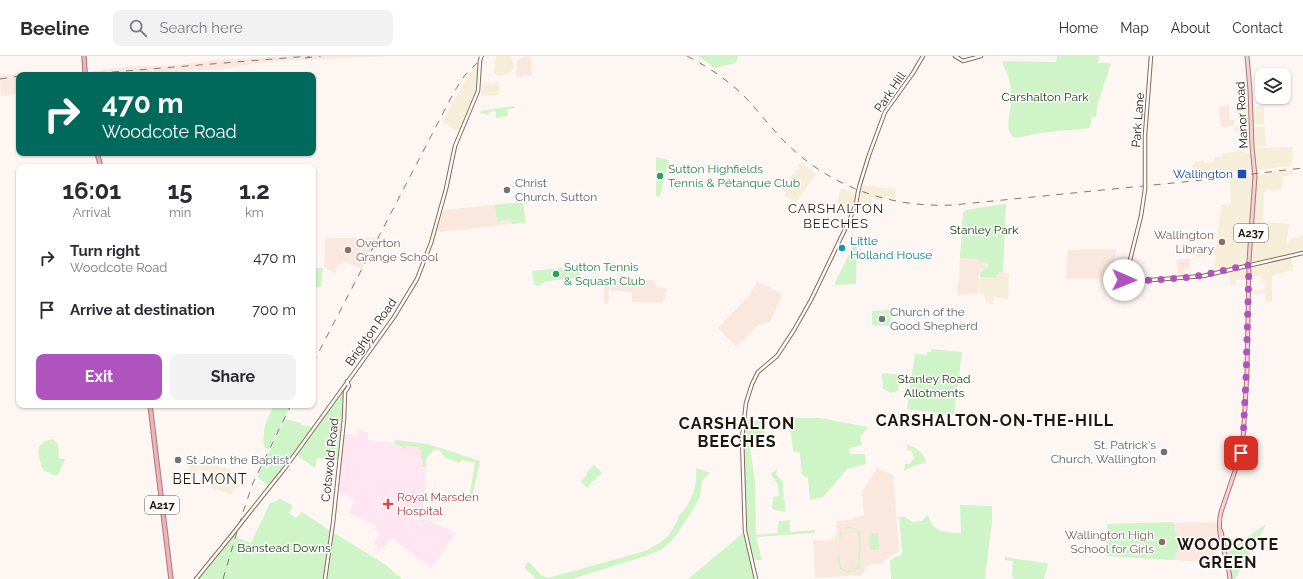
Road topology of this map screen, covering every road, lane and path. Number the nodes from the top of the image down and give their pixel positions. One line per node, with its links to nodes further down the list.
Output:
1 (84, 56): 8 (highway)
2 (481, 56): 12 (main road, Brighton Road, bridge)
3 (923, 56): 19 (main road, Park Hill, bridge)
4 (955, 56): 5 (main road)
5 (981, 56)
6 (1150, 56): 10 (main road, Park Lane, bridge)
7 (1247, 56): 10 (main road, Manor Road / A237)
8 (85, 72)
9 (1303, 253): 10 (main road)
10 (1249, 265): 20 (main road, A237)
11 (370, 338): 12 (main road)
12 (372, 347): 13 (main road, Brighton Road)
13 (347, 381): 14 (main road, Cotswold Road)
14 (344, 391): 17 (main road, bridge); 18 (main road, Cotswold Road)
15 (150, 408): 16 (highway, A217)
16 (171, 579)
17 (196, 579)
18 (325, 579)
19 (756, 579)
20 (1230, 579)

